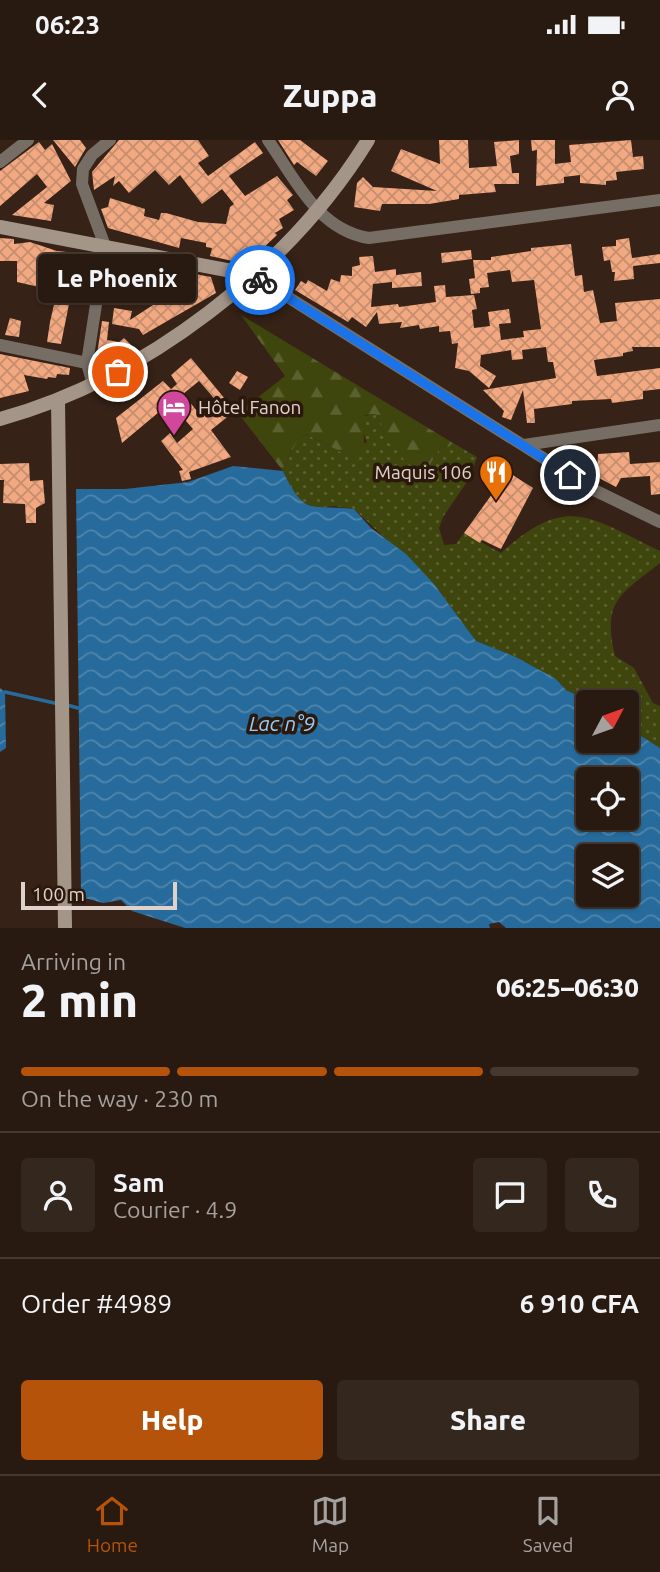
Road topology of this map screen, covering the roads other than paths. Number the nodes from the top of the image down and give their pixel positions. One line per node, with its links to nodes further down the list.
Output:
1 (28, 140): 5 (street)
2 (268, 140): 7 (street)
3 (368, 140): 7 (street)
4 (105, 141): 9 (street)
5 (0, 162)
6 (660, 200): 7 (street)
7 (316, 209): 10 (street)
8 (0, 227): 9 (street)
9 (105, 246): 10 (street); 12 (street)
10 (253, 275): 13 (street); 17 (street)
11 (0, 345): 12 (street)
12 (87, 363): 13 (street)
13 (93, 384): 14 (street)
14 (58, 401): 15 (street); 19 (street)
15 (0, 419)
16 (660, 425): 17 (street)
17 (524, 445): 18 (street)
18 (660, 522)
19 (65, 928)

